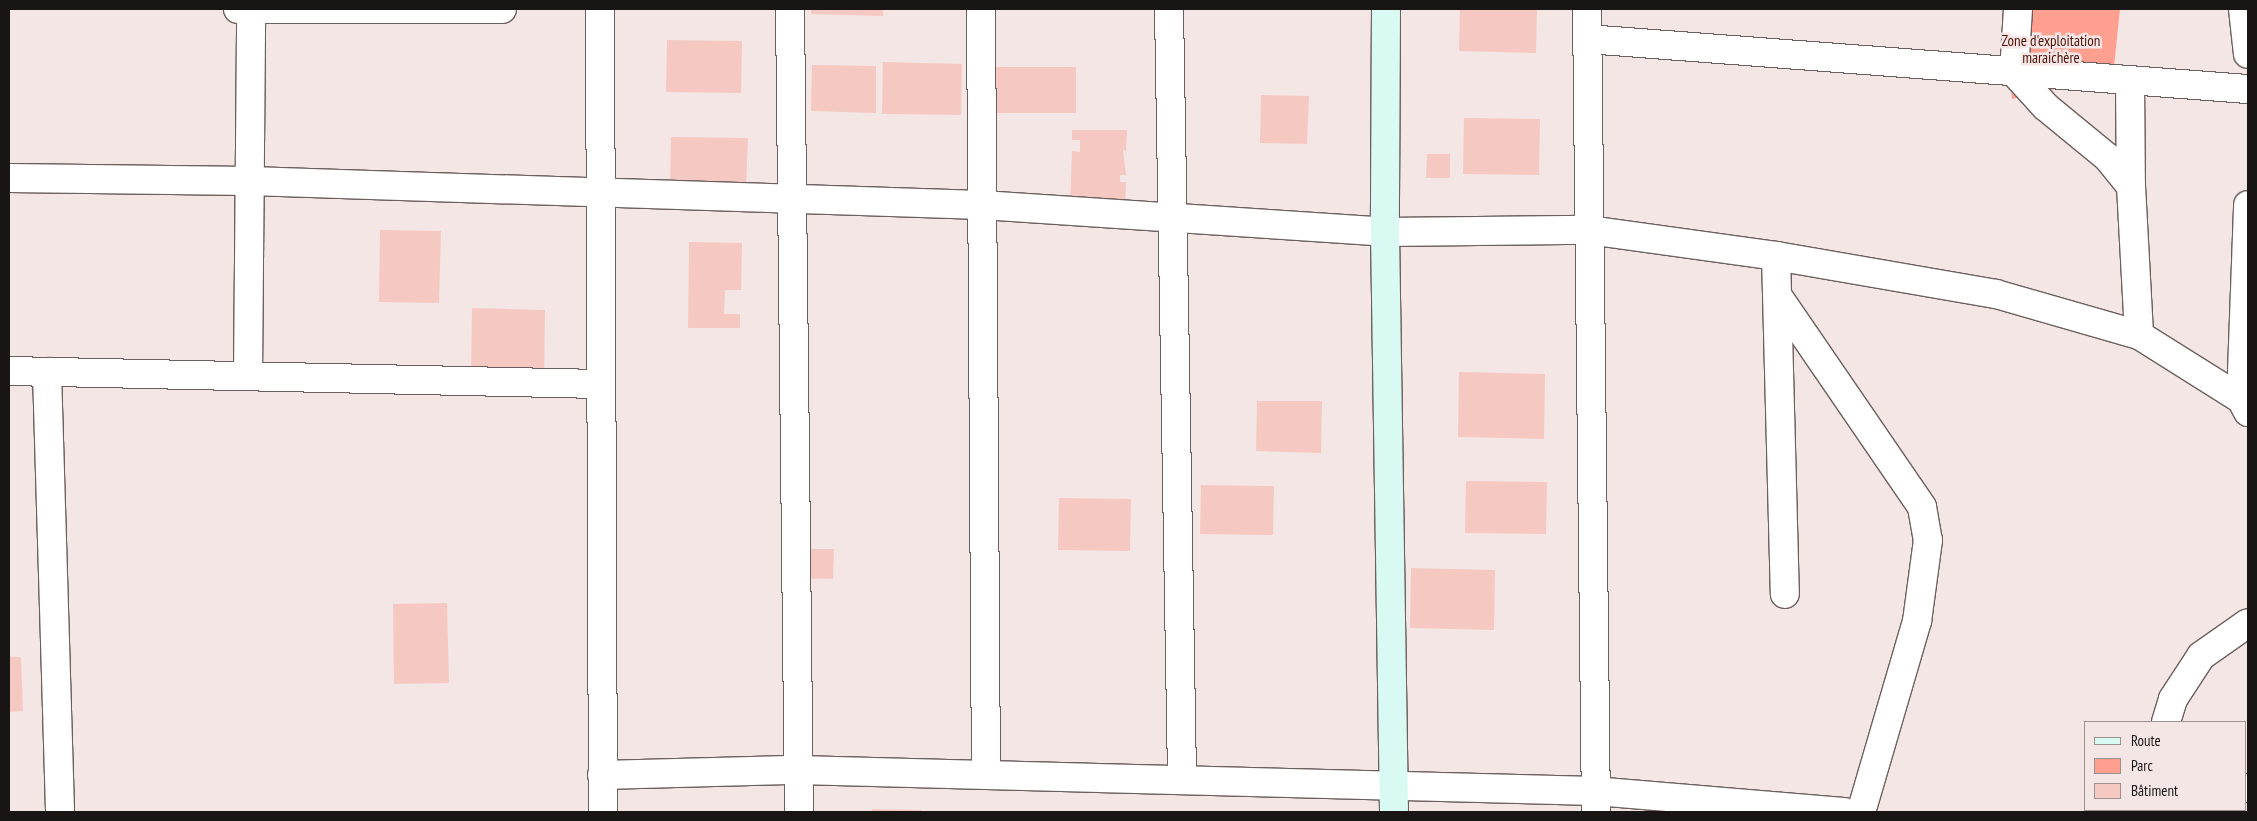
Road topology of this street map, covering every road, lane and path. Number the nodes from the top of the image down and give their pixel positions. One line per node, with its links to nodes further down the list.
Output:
1 (238, 9): 2 (street)
2 (251, 9): 3 (street); 18 (street)
3 (502, 9)
4 (600, 9): 20 (street)
5 (790, 9): 21 (street)
6 (981, 9): 22 (street)
7 (1169, 9): 24 (street)
8 (1386, 9): 26 (street)
9 (1587, 9): 12 (street)
10 (2018, 9): 14 (street)
11 (2243, 9): 13 (street)
12 (1587, 40): 14 (street); 25 (street)
13 (2248, 54)
14 (2014, 72): 15 (street); 19 (street)
15 (2130, 81): 16 (street); 19 (street)
16 (2248, 89)
17 (9, 178): 18 (street)
18 (250, 181): 20 (street); 32 (street)
19 (2131, 186): 29 (street)
20 (601, 192): 21 (street); 33 (street)
21 (792, 198): 22 (street); 38 (street)
22 (982, 205): 24 (street); 40 (street)
23 (2248, 205): 34 (street)
24 (1170, 218): 26 (street); 41 (street)
25 (1589, 230): 26 (street); 27 (street); 43 (street)
26 (1385, 232): 42 (street)
27 (1776, 256): 28 (street); 29 (street)
28 (1778, 298): 35 (street); 48 (street)
29 (2139, 335): 34 (street)
30 (9, 371): 31 (street)
31 (47, 372): 32 (street); 44 (street)
32 (248, 376): 33 (street)
33 (601, 384): 39 (street)
34 (2245, 406)
35 (1784, 594)
36 (2248, 623): 37 (street)
37 (2166, 721)
38 (798, 770): 39 (street); 40 (street); 46 (street)
39 (602, 775): 45 (street)
40 (986, 775): 41 (street)
41 (1182, 780): 42 (street)
42 (1394, 799): 43 (street)
43 (1596, 802): 47 (street)
44 (60, 812)
45 (603, 812)
46 (799, 812)
47 (1844, 812)
48 (1861, 812)

